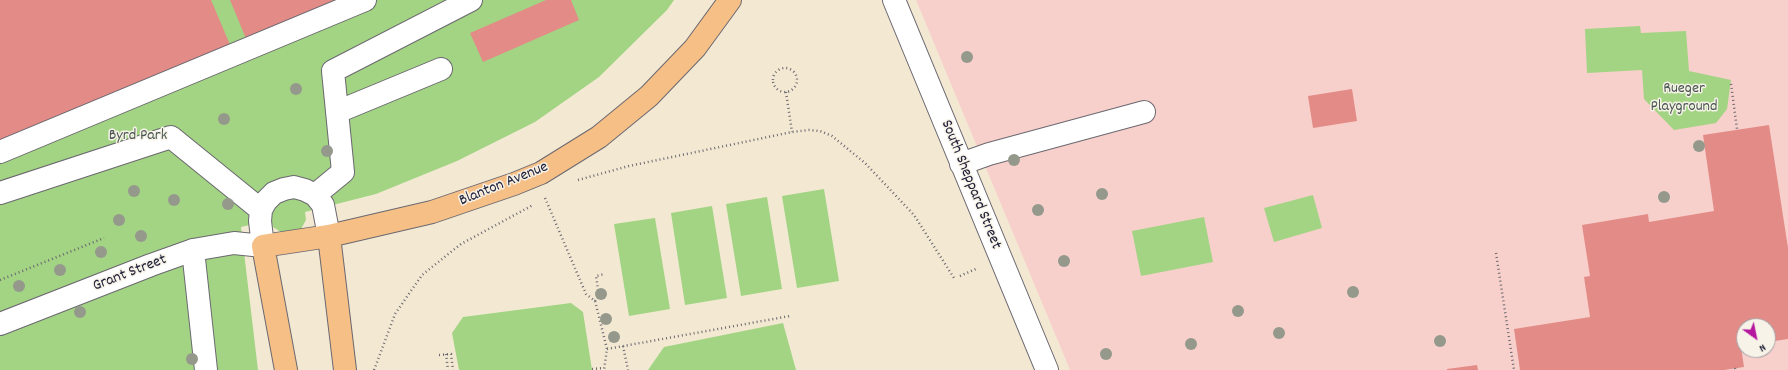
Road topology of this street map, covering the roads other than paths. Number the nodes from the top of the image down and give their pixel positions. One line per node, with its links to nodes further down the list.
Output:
1 (365, 0): 8 (street)
2 (471, 0): 6 (street)
3 (730, 0): 13 (main road, Blanton Avenue)
4 (894, 0): 9 (street, South Sheppard Street)
5 (441, 69): 6 (street)
6 (337, 112): 11 (street)
7 (1144, 112): 9 (street)
8 (0, 152)
9 (961, 164): 20 (street, South Sheppard Street)
10 (0, 193): 12 (street)
11 (315, 195): 12 (street); 13 (street)
12 (261, 210): 14 (street)
13 (329, 236): 14 (main road, Blanton Avenue); 19 (main road)
14 (263, 246): 15 (street, Grant Street); 18 (main road)
15 (193, 250): 16 (street, Grant Street); 17 (street)
16 (0, 324)
17 (206, 370)
18 (286, 370)
19 (345, 370)
20 (1047, 370)

